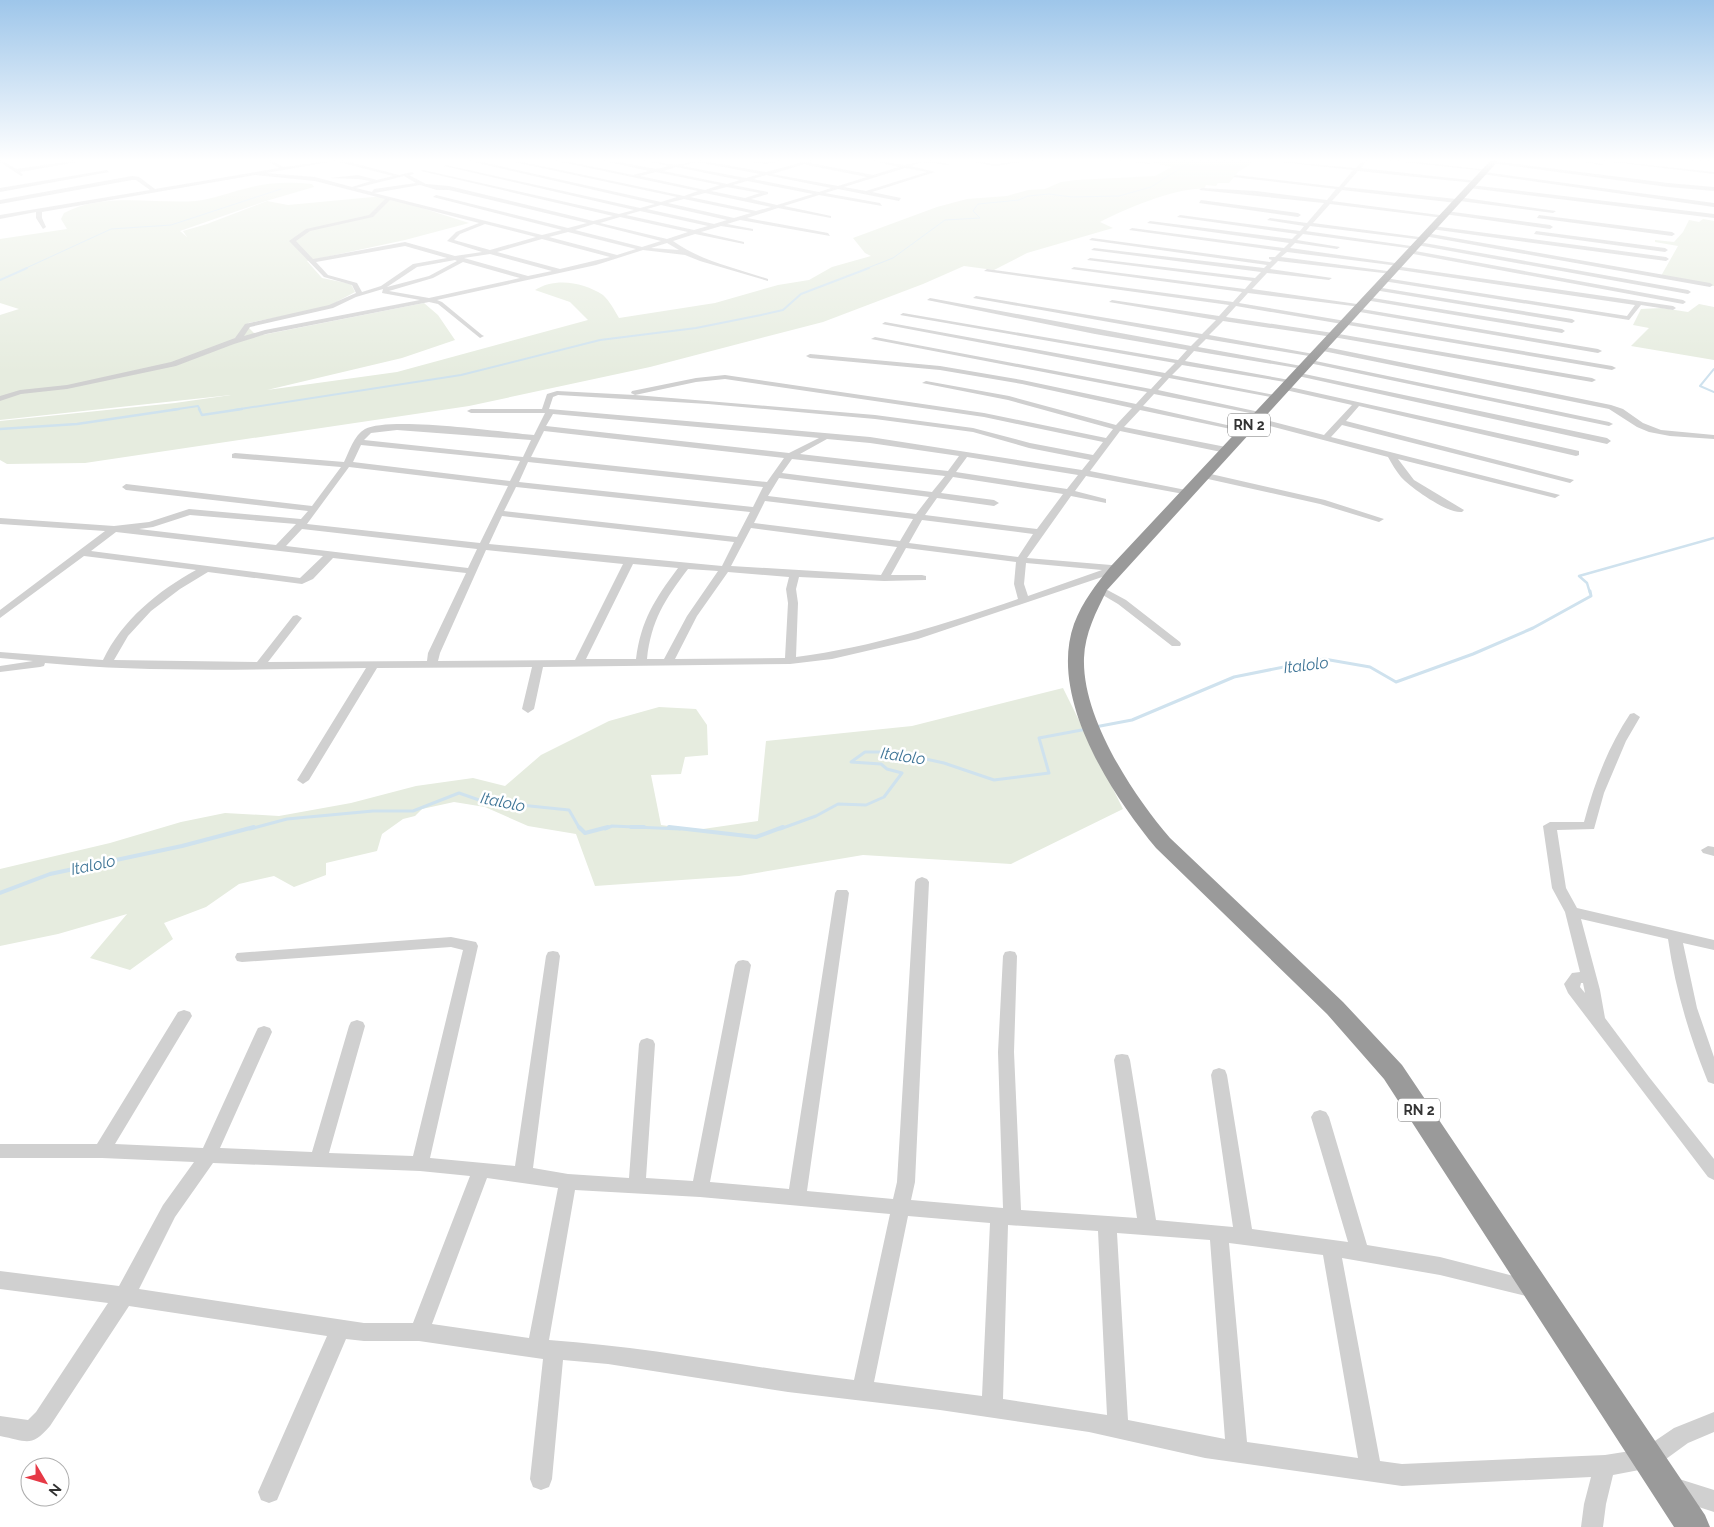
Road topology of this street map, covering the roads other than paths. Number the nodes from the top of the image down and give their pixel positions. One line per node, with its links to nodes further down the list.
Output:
1 (308, 230): 50 (street)
2 (465, 230): 41 (street)
3 (518, 230): 31 (street)
4 (569, 230): 31 (street)
5 (571, 230): 37 (street)
6 (624, 230): 33 (street)
7 (680, 230): 27 (street)
8 (701, 230): 27 (street)
9 (801, 230): 30 (street)
10 (1134, 230): 38 (street)
11 (1208, 230): 34 (street)
12 (1279, 230): 28 (street)
13 (1303, 230): 28 (street)
14 (1323, 230): 28 (street)
15 (1373, 230): 38 (street)
16 (1388, 230): 51 (street)
17 (1430, 230): 74 (highway, RN 2)
18 (1462, 230): 79 (street)
19 (1471, 230): 73 (street)
20 (1477, 230): 73 (street)
21 (1484, 230): 46 (street)
22 (1486, 230): 71 (street)
23 (1492, 230): 65 (street)
24 (1521, 230): 47 (street)
25 (1642, 230): 29 (street)
26 (1531, 232): 40 (street)
27 (693, 233): 33 (street); 35 (street)
28 (1301, 233): 34 (street)
29 (1672, 234)
30 (828, 235)
31 (544, 237): 41 (street); 44 (street)
32 (1092, 240): 51 (street)
33 (669, 241): 37 (street); 43 (street)
34 (1293, 241): 36 (street); 38 (street)
35 (742, 243)
36 (1340, 247)
37 (645, 248): 43 (street); 44 (street)
38 (1285, 249): 51 (street)
39 (1094, 250): 58 (street)
40 (1665, 250)
41 (490, 252): 45 (street); 53 (street)
42 (1232, 252): 51 (street)
43 (686, 253): 61 (street)
44 (619, 257): 54 (street)
45 (456, 258): 48 (street); 50 (street); 66 (street)
46 (1559, 259): 52 (street); 63 (street)
47 (1666, 259)
48 (463, 260): 59 (street); 68 (street)
49 (1090, 260): 62 (street)
50 (312, 261): 66 (street)
51 (1274, 261): 58 (street)
52 (1631, 262)
53 (534, 264): 54 (street); 56 (street)
54 (578, 267): 56 (street)
55 (1074, 269): 64 (street)
56 (562, 271): 59 (street)
57 (987, 271): 72 (street)
58 (1264, 272): 60 (street); 62 (street)
59 (530, 278): 68 (street)
60 (1329, 278)
61 (766, 280)
62 (1256, 280): 64 (street)
63 (1710, 285)
64 (1246, 291): 72 (street); 74 (street)
65 (1688, 292)
66 (360, 295): 86 (street)
67 (976, 298): 84 (street)
68 (430, 300): 83 (street); 86 (street)
69 (930, 300): 87 (street)
70 (1112, 302): 77 (street)
71 (1683, 302)
72 (1234, 304): 77 (street); 78 (street)
73 (1639, 304): 75 (street)
74 (1361, 305): 78 (highway, RN 2); 81 (street); 88 (street)
75 (1673, 308)
76 (903, 315): 90 (street)
77 (1221, 318): 82 (street); 84 (street)
78 (1346, 321): 82 (highway, RN 2); 91 (street)
79 (1572, 321)
80 (885, 324): 93 (street)
81 (1562, 331)
82 (1333, 335): 92 (highway, RN 2); 94 (street)
83 (480, 336)
84 (1204, 337): 87 (street); 92 (street)
85 (875, 339): 96 (street)
86 (238, 340): 98 (street)
87 (1193, 349): 90 (street); 92 (street)
88 (1598, 351)
89 (810, 356): 100 (street)
90 (1181, 362): 92 (street); 93 (street)
91 (1612, 368)
92 (1300, 371): 93 (street); 99 (street); 103 (highway, RN 2); 105 (street); 110 (street); 115 (street)
93 (1167, 376): 96 (street)
94 (1592, 380)
95 (926, 383): 107 (street)
96 (1151, 391): 100 (street); 103 (street)
97 (622, 396): 102 (street); 113 (street); 122 (street)
98 (0, 399)
99 (1357, 404): 104 (street); 117 (street)
100 (1135, 407): 107 (street); 108 (street)
101 (471, 411): 102 (street)
102 (548, 411): 106 (street); 109 (street)
103 (1257, 416): 108 (highway, RN 2); 112 (street)
104 (1341, 422): 112 (street); 129 (street)
105 (1609, 424)
106 (540, 428): 111 (street); 120 (street)
107 (1118, 428): 113 (street); 116 (street)
108 (1245, 430): 116 (highway, RN 2)
109 (825, 436): 118 (street); 120 (street)
110 (1714, 437)
111 (535, 438): 114 (street); 123 (street)
112 (1325, 438): 121 (street)
113 (1108, 441): 122 (street)
114 (359, 442): 123 (street); 124 (street)
115 (1607, 442)
116 (1226, 450): 127 (highway, RN 2)
117 (1576, 453)
118 (965, 454): 125 (street); 126 (street)
119 (235, 456): 124 (street)
120 (790, 456): 126 (street); 128 (street)
121 (1392, 456): 136 (street); 142 (street)
122 (1095, 458): 125 (street)
123 (524, 460): 130 (street); 131 (street)
124 (347, 465): 130 (street); 140 (street)
125 (1084, 473): 133 (street); 134 (street)
126 (951, 474): 133 (street); 135 (street)
127 (1202, 475): 134 (highway, RN 2); 145 (street)
128 (776, 476): 131 (street); 135 (street)
129 (1570, 480)
130 (514, 484): 141 (street); 143 (street)
131 (769, 485): 137 (street)
132 (126, 487): 140 (street)
133 (1068, 492): 138 (street); 150 (street)
134 (1186, 493): 161 (highway, RN 2)
135 (935, 494): 139 (street); 144 (street)
136 (1555, 495)
137 (764, 498): 141 (street); 144 (street)
138 (1102, 501)
139 (994, 503)
140 (314, 509): 147 (street)
141 (755, 510): 148 (street)
142 (1459, 510)
143 (498, 513): 151 (street); 154 (street)
144 (918, 517): 150 (street); 152 (street)
145 (1380, 520)
146 (0, 521): 149 (street)
147 (302, 524): 149 (street); 153 (street); 154 (street)
148 (750, 525): 151 (street); 152 (street)
149 (114, 529): 153 (street); 155 (street)
150 (1038, 532): 157 (street)
151 (739, 540): 160 (street)
152 (901, 546): 157 (street); 165 (street)
153 (278, 548): 156 (street)
154 (483, 548): 158 (street); 163 (street)
155 (82, 553): 162 (street); 169 (street)
156 (330, 554): 162 (street); 163 (street)
157 (1021, 560): 161 (street); 168 (street)
158 (628, 562): 159 (street); 178 (street)
159 (685, 566): 160 (street); 177 (street)
160 (725, 569): 164 (street); 174 (street)
161 (1116, 569): 167 (highway, RN 2); 168 (street)
162 (204, 570): 176 (street)
163 (472, 571): 180 (street)
164 (795, 574): 165 (street); 175 (street)
165 (884, 578): 166 (street)
166 (922, 578)
167 (1100, 589): 171 (street); 186 (highway, RN 2)
168 (1024, 600): 175 (street)
169 (0, 614)
170 (297, 618): 182 (street)
171 (1176, 644)
172 (0, 655): 173 (street)
173 (63, 661): 176 (street); 183 (street)
174 (668, 661): 175 (street); 177 (street)
175 (790, 661)
176 (108, 662): 182 (street)
177 (641, 662): 178 (street)
178 (579, 663): 179 (street)
179 (538, 664): 180 (street); 184 (street)
180 (432, 665): 181 (street)
181 (373, 666): 182 (street); 187 (street)
182 (259, 667)
183 (0, 669)
184 (528, 709)
185 (1634, 717): 190 (street)
186 (1091, 729): 226 (highway, RN 2)
187 (303, 780)
188 (922, 882): 217 (street)
189 (842, 893): 216 (street)
190 (1572, 912): 191 (street); 211 (street)
191 (1675, 937): 192 (street); 203 (street)
192 (1714, 945)
193 (553, 956): 212 (street)
194 (1010, 956): 218 (street)
195 (242, 957): 209 (street)
196 (744, 965): 215 (street)
197 (184, 1016): 206 (street)
198 (357, 1026): 208 (street)
199 (264, 1032): 207 (street)
200 (647, 1044): 214 (street)
201 (1122, 1060): 220 (street)
202 (1219, 1075): 222 (street)
203 (1714, 1077)
204 (1320, 1117): 224 (street)
205 (0, 1151): 206 (street)
206 (102, 1151): 207 (street)
207 (208, 1156): 208 (street); 227 (street)
208 (319, 1159): 209 (street)
209 (420, 1164): 210 (street)
210 (481, 1171): 212 (street); 229 (street)
211 (1714, 1172)
212 (523, 1174): 213 (street)
213 (568, 1182): 214 (street); 230 (street)
214 (637, 1185): 215 (street)
215 (700, 1190): 216 (street)
216 (798, 1199): 217 (street)
217 (902, 1208): 218 (street); 231 (street)
218 (1006, 1217): 219 (street); 232 (street)
219 (1107, 1224): 220 (street); 235 (street)
220 (1148, 1226): 221 (street)
221 (1219, 1233): 222 (street); 236 (street)
222 (1244, 1236): 223 (street)
223 (1331, 1248): 224 (street); 239 (street)
224 (1360, 1252): 226 (street)
225 (0, 1280): 227 (street)
226 (1535, 1290): 237 (highway, RN 2)
227 (124, 1296): 228 (street); 234 (street)
228 (340, 1329): 229 (street); 242 (street)
229 (419, 1332): 230 (street)
230 (545, 1350): 231 (street); 240 (street)
231 (862, 1391): 232 (street)
232 (992, 1408): 235 (street)
233 (1714, 1422): 237 (street)
234 (0, 1426)
235 (1118, 1429): 236 (street)
236 (1237, 1451): 239 (street)
237 (1647, 1459): 238 (street); 241 (highway, RN 2)
238 (1605, 1466): 239 (street); 244 (street)
239 (1371, 1471)
240 (541, 1479)
241 (1665, 1485): 243 (street); 245 (highway, RN 2)
242 (269, 1492)
243 (1714, 1502)
244 (1592, 1527)
245 (1692, 1527)

